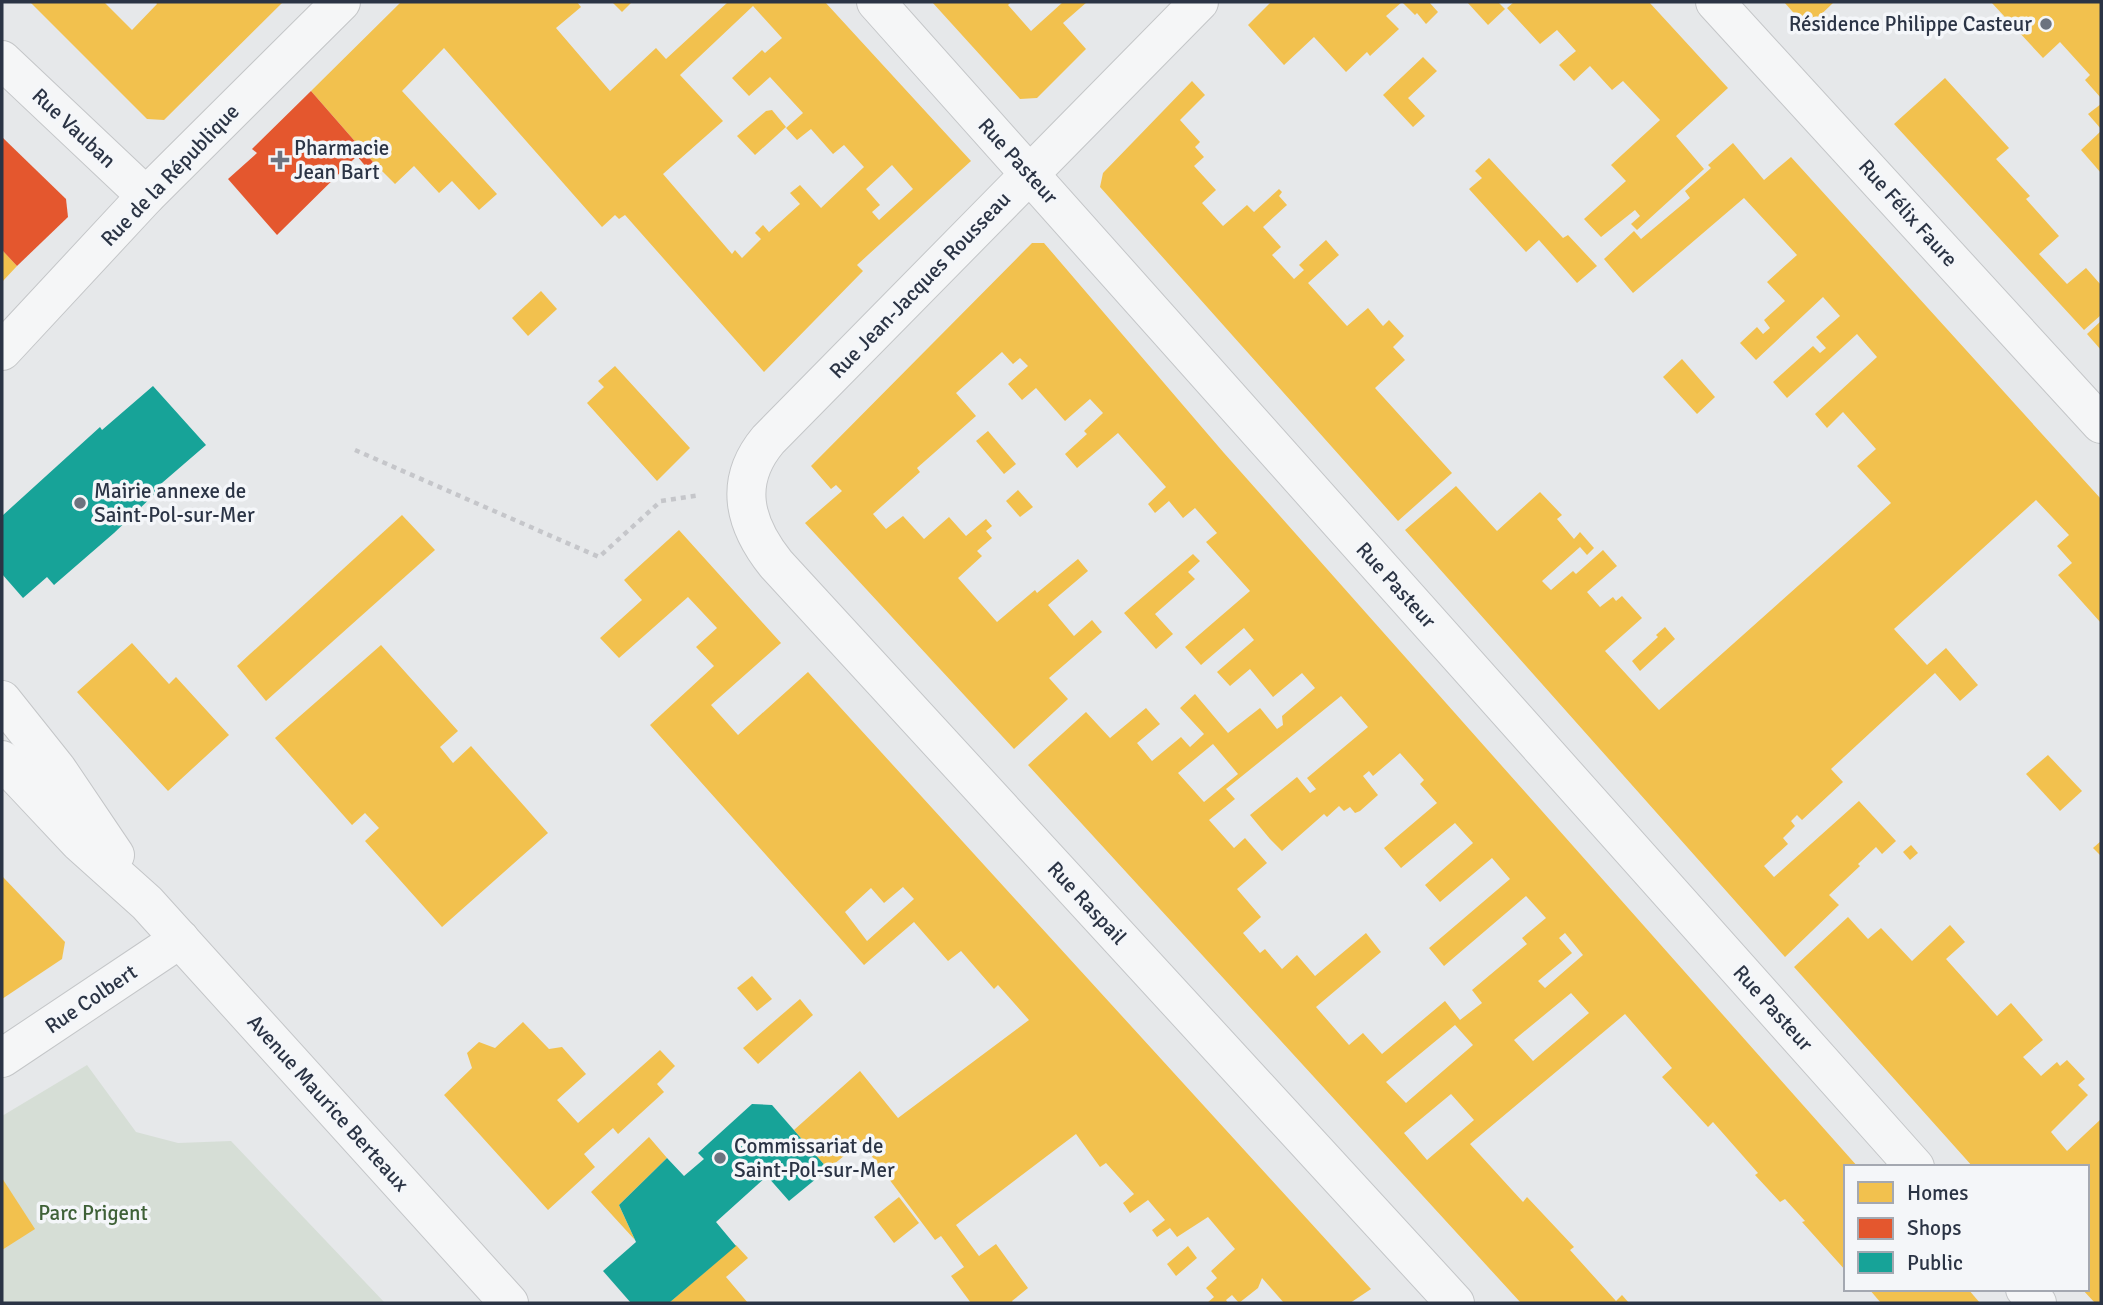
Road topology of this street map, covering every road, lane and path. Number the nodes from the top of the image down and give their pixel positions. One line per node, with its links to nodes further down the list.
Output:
1 (341, 2): 7 (street, Rue de la République)
2 (876, 2): 6 (street, Rue Pasteur)
3 (1199, 2): 6 (street, Rue Jean-Jacques Rousseau)
4 (1715, 2): 9 (street, Rue Félix Faure)
5 (2, 60): 7 (street, Rue Vauban)
6 (1029, 174): 11 (street, Rue Jean-Jacques Rousseau); 17 (street, Rue Pasteur)
7 (146, 196): 8 (street, Rue de la République)
8 (2, 351)
9 (2101, 424)
10 (355, 450): 11 (path)
11 (746, 489): 19 (street, Rue Raspail)
12 (2, 700): 14 (street, Avenue Maurice Berteaux)
13 (2, 760): 14 (street, Avenue Maurice Berteaux)
14 (146, 903): 15 (street, Avenue Maurice Berteaux)
15 (180, 939): 16 (street, Rue Colbert); 18 (street, Avenue Maurice Berteaux)
16 (2, 1058)
17 (1913, 1165)
18 (509, 1303)
19 (1455, 1303)

